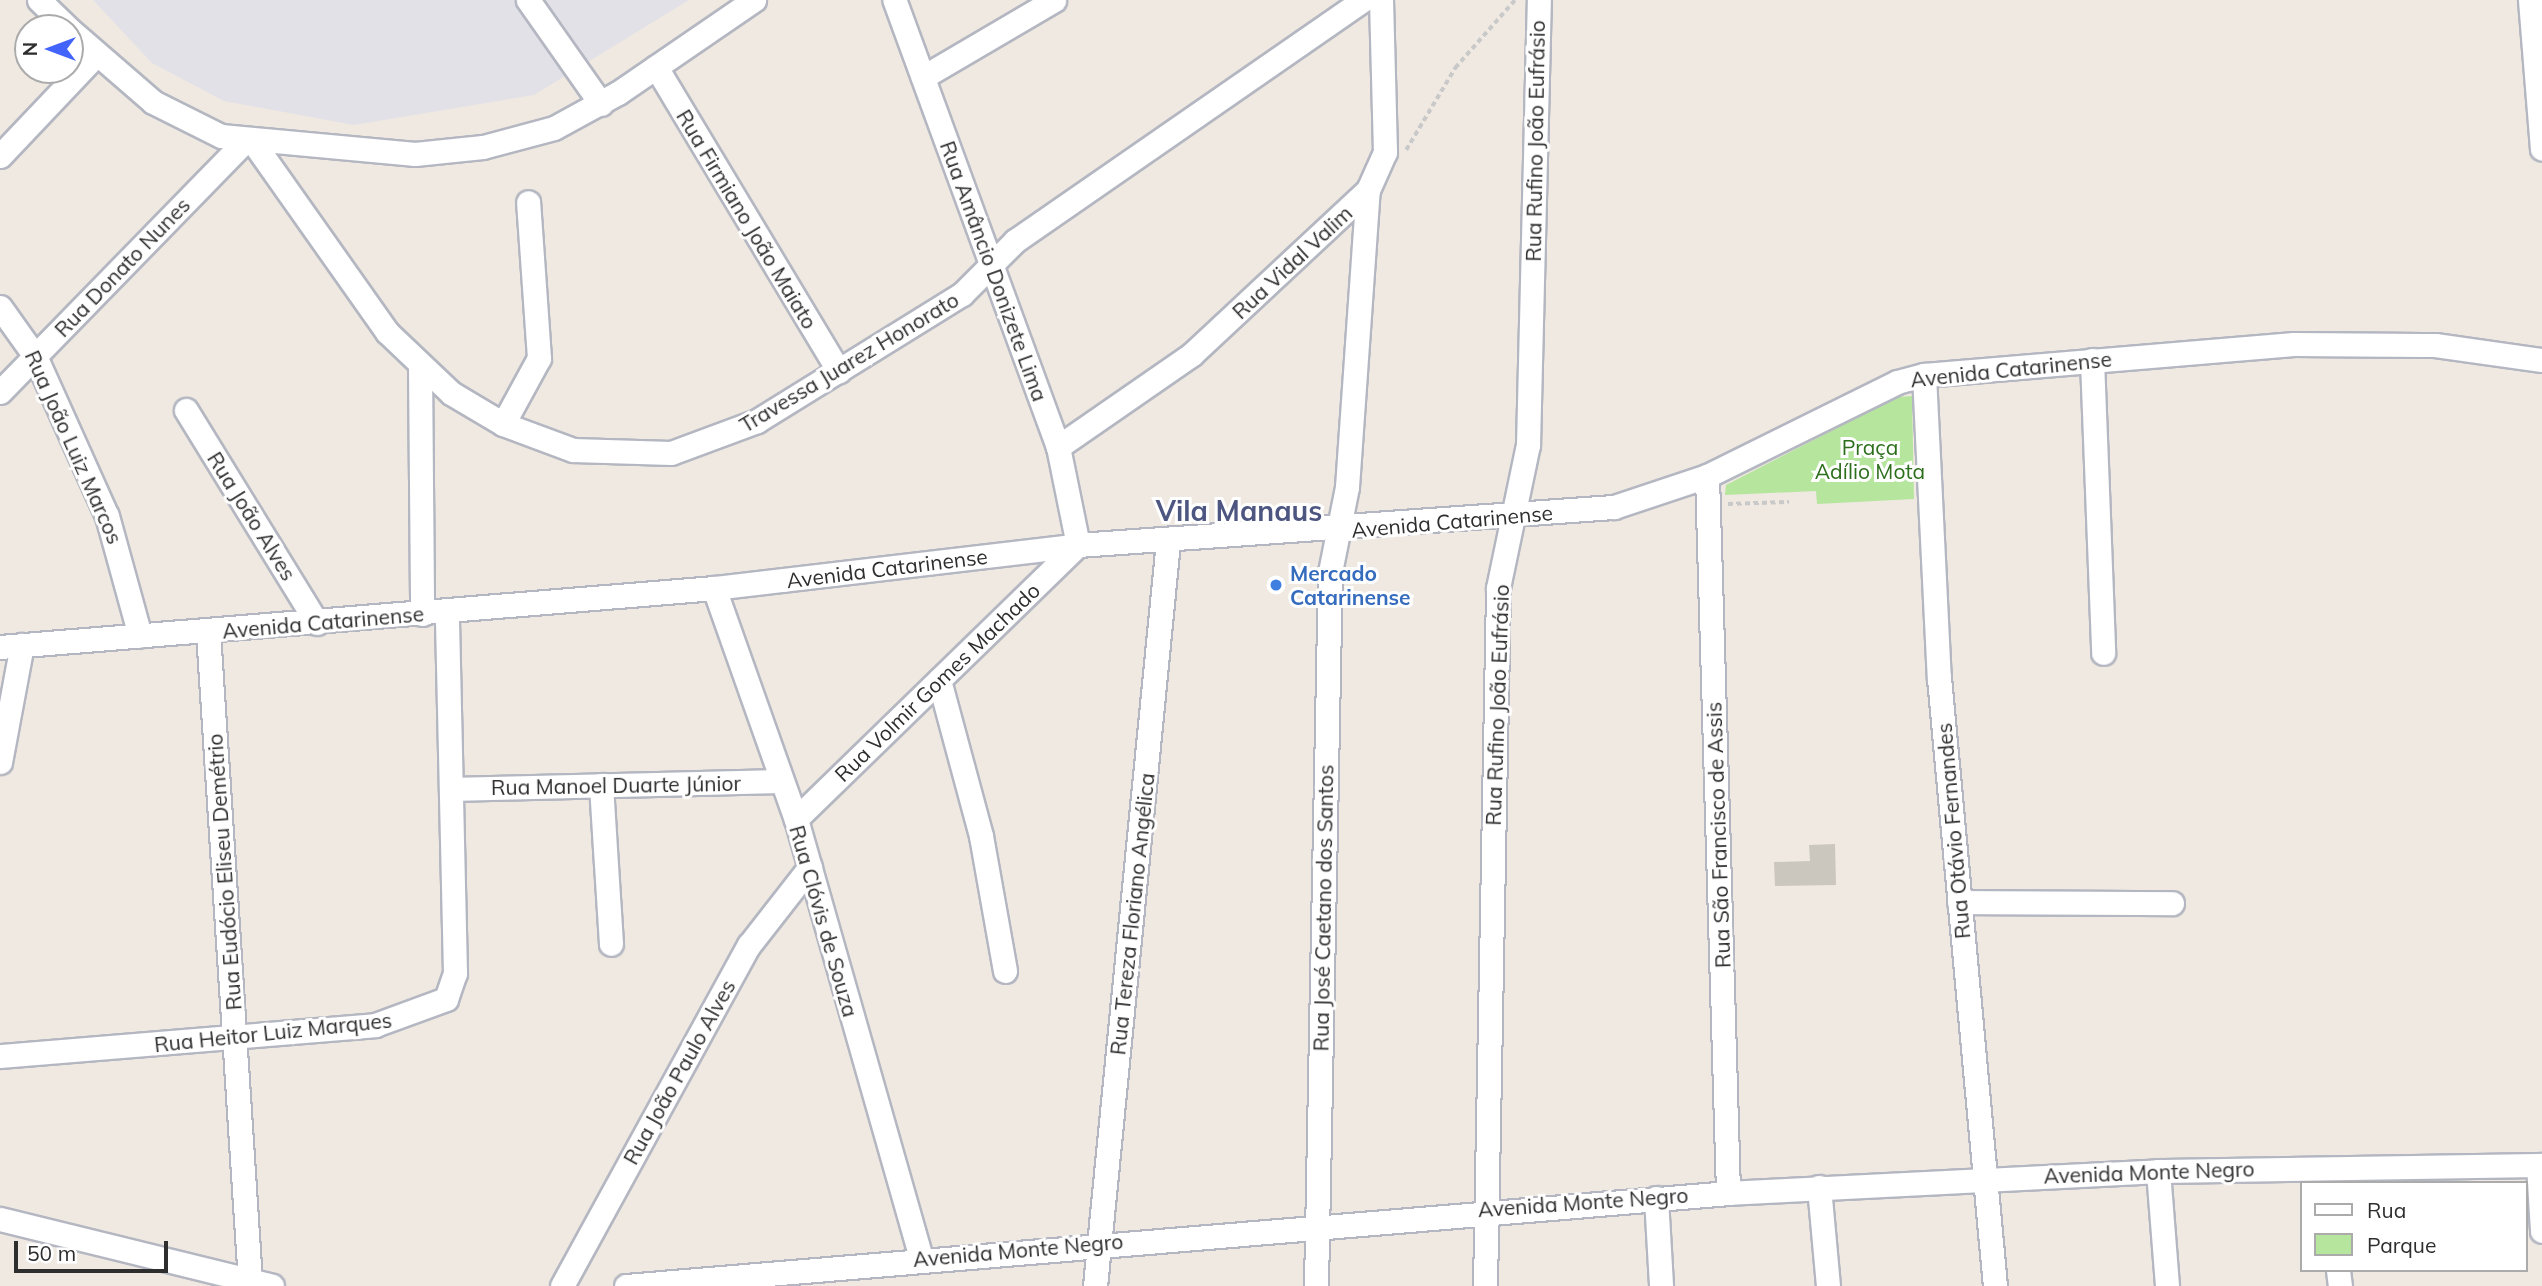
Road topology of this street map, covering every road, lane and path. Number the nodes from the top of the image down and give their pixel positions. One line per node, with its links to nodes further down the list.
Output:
1 (39, 0): 11 (street)
2 (528, 0): 16 (street)
3 (754, 0): 14 (street)
4 (894, 0): 15 (street, Rua Amâncio Donizete Lima)
5 (1054, 0): 15 (street)
6 (1363, 0): 23 (street, Travessa Juarez Honorato)
7 (1381, 0): 20 (street, Rua Vidal Valim)
8 (1515, 0): 20 (path)
9 (1539, 0): 38 (street, Rua Rufino João Eufrásio)
10 (2530, 0): 18 (street)
11 (53, 14)
12 (84, 43): 13 (street)
13 (96, 55): 17 (street); 19 (street)
14 (656, 67): 16 (street); 29 (street, Rua Firmiano João Maiato)
15 (923, 77): 23 (street, Rua Amâncio Donizete Lima)
16 (601, 104): 17 (street)
17 (249, 142): 25 (street, Rua Donato Nunes); 28 (street, Travessa Juarez Honorato)
18 (2542, 149)
19 (0, 156)
20 (1381, 166): 21 (street, Rua Vidal Valim)
21 (1368, 190): 34 (street, Rua Vidal Valim); 39 (street, Rua José Caetano dos Santos)
22 (528, 202): 33 (street)
23 (992, 265): 29 (street, Travessa Juarez Honorato); 34 (street, Rua Amâncio Donizete Lima)
24 (0, 307): 25 (street, Rua João Luiz Marcos)
25 (35, 356): 31 (street, Rua Donato Nunes); 47 (street, Rua João Luiz Marcos)
26 (2092, 360): 27 (street, Avenida Catarinense); 30 (street, Avenida Catarinense); 49 (street)
27 (2542, 360)
28 (420, 368): 33 (street, Travessa Juarez Honorato); 44 (street)
29 (839, 371): 33 (street, Travessa Juarez Honorato)
30 (1924, 375): 35 (street, Avenida Catarinense); 57 (street, Rua Otávio Fernandes)
31 (0, 392)
32 (186, 410): 45 (street, Rua João Alves)
33 (503, 424)
34 (1058, 447): 41 (street, Rua Amâncio Donizete Lima)
35 (1707, 476): 37 (street, Rua São Francisco de Assis); 38 (street, Avenida Catarinense)
36 (1789, 502): 37 (path)
37 (1708, 504): 68 (street, Rua São Francisco de Assis)
38 (1516, 516): 39 (street, Avenida Catarinense); 70 (street, Rua Rufino João Eufrásio)
39 (1333, 531): 40 (street, Avenida Catarinense); 72 (street, Rua José Caetano dos Santos)
40 (1168, 542): 41 (street, Avenida Catarinense); 74 (street, Rua Tereza Floriano Angélica)
41 (1078, 545): 42 (street, Avenida Catarinense); 50 (street, Rua Volmir Gomes Machado)
42 (714, 588): 43 (street, Avenida Catarinense); 52 (street, Rua Clóvis de Souza)
43 (447, 612): 44 (street, Avenida Catarinense); 54 (street, Rua Heitor Luiz Marques)
44 (422, 614): 45 (street, Avenida Catarinense)
45 (317, 622): 46 (street, Avenida Catarinense)
46 (208, 632): 47 (street, Avenida Catarinense); 61 (street, Rua Eudócio Eliseu Demétrio)
47 (139, 636): 48 (street, Avenida Catarinense)
48 (11, 646): 51 (street)
49 (2103, 653)
50 (939, 680): 55 (street, Rua Volmir Gomes Machado); 60 (street)
51 (0, 762)
52 (780, 781): 53 (street, Rua Manoel Duarte Júnior); 55 (street, Rua Clóvis de Souza)
53 (601, 785): 54 (street, Rua Manoel Duarte Júnior); 59 (street)
54 (452, 789): 61 (street, Rua Heitor Luiz Marques)
55 (796, 819): 56 (street, Rua Clóvis de Souza)
56 (810, 867): 75 (street, Rua Clóvis de Souza); 77 (street, Rua João Paulo Alves)
57 (1959, 902): 58 (street); 66 (street, Rua Otávio Fernandes)
58 (2172, 903)
59 (611, 944)
60 (1005, 971)
61 (235, 1037): 62 (street, Rua Heitor Luiz Marques); 76 (street, Rua Eudócio Eliseu Demétrio)
62 (0, 1056)
63 (2540, 1165): 65 (street, Avenida Monte Negro); 73 (street)
64 (2158, 1171): 65 (street, Avenida Monte Negro); 66 (street, Avenida Monte Negro); 85 (street)
65 (2329, 1175)
66 (1986, 1178): 67 (street, Avenida Monte Negro); 84 (street, Rua Otávio Fernandes)
67 (1819, 1187): 68 (street, Avenida Monte Negro); 83 (street)
68 (1728, 1193): 69 (street, Avenida Monte Negro)
69 (1656, 1198): 70 (street, Avenida Monte Negro); 82 (street)
70 (1483, 1209): 72 (street, Avenida Monte Negro); 81 (street, Rua Rufino João Eufrásio)
71 (0, 1219): 76 (street)
72 (1317, 1223): 74 (street, Avenida Monte Negro); 80 (street, Rua José Caetano dos Santos)
73 (2542, 1231)
74 (1100, 1242): 75 (street, Avenida Monte Negro); 79 (street, Rua Tereza Floriano Angélica)
75 (920, 1259): 78 (street, Avenida Monte Negro)
76 (261, 1283)
77 (562, 1286)
78 (626, 1286)
79 (1095, 1286)
80 (1316, 1286)
81 (1485, 1286)
82 (1661, 1286)
83 (1828, 1286)
84 (1995, 1286)
85 (2167, 1286)

